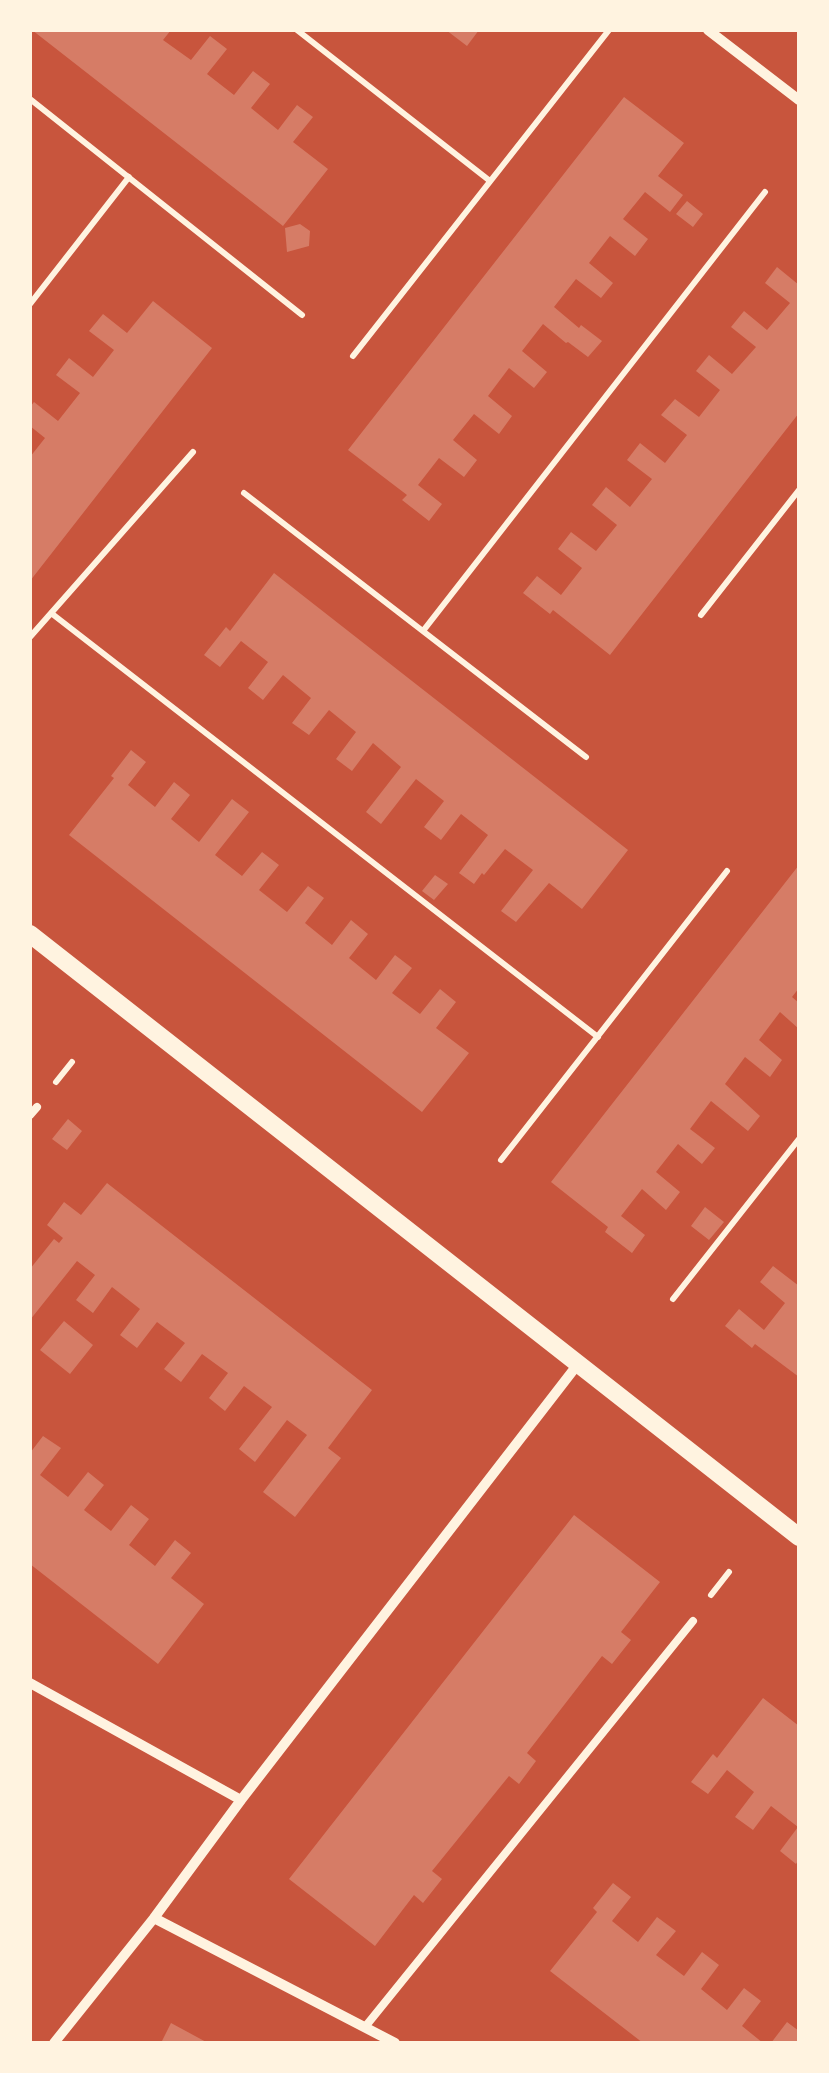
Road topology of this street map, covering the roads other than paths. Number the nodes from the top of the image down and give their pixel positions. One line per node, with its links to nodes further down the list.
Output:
1 (708, 30): 2 (street)
2 (799, 100)
3 (30, 934): 6 (street)
4 (36, 1107): 5 (lane)
5 (30, 1115)
6 (578, 1364): 7 (street); 10 (street)
7 (799, 1537)
8 (693, 1620): 12 (lane)
9 (30, 1684): 10 (street)
10 (240, 1800): 11 (street)
11 (154, 1918): 12 (street); 13 (street)
12 (364, 2027): 14 (street)
13 (54, 2043)
14 (395, 2043)

